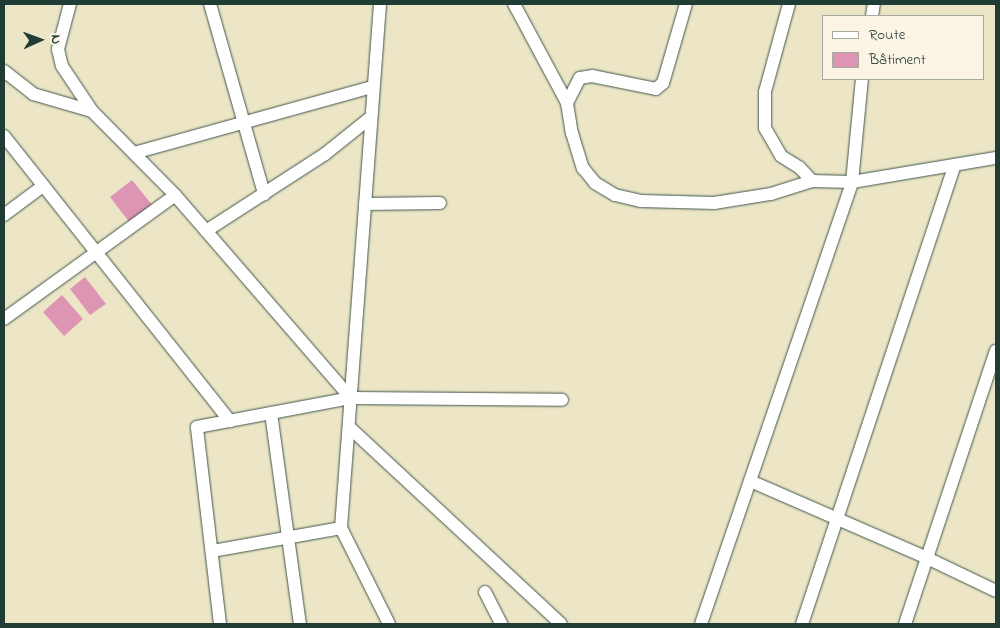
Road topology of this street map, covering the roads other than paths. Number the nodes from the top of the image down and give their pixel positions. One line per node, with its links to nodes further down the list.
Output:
1 (70, 4): 11 (street)
2 (210, 4): 13 (street)
3 (380, 4): 9 (street)
4 (514, 4): 10 (street)
5 (686, 4): 10 (street)
6 (789, 4): 18 (street)
7 (4, 71): 11 (street)
8 (862, 80): 19 (street)
9 (372, 87): 12 (street); 13 (street)
10 (567, 103): 18 (street)
11 (92, 111): 15 (street)
12 (370, 118): 21 (street); 23 (street)
13 (244, 123): 15 (street); 21 (street)
14 (4, 136): 20 (street)
15 (134, 153): 22 (street)
16 (996, 158): 17 (street)
17 (955, 165): 19 (street); 36 (street)
18 (812, 181): 19 (street)
19 (852, 182): 35 (street)
20 (43, 186): 25 (street); 27 (street)
21 (264, 194): 26 (street)
22 (175, 195): 26 (street); 27 (street)
23 (365, 204): 24 (street); 30 (street)
24 (440, 204)
25 (4, 215)
26 (206, 231): 30 (street)
27 (96, 252): 28 (street); 33 (street)
28 (4, 319)
29 (996, 351): 40 (street)
30 (351, 398): 31 (street); 32 (street); 34 (street)
31 (562, 400)
32 (271, 413): 33 (street); 38 (street)
33 (230, 421): 39 (street)
34 (349, 427): 37 (street); 47 (street)
35 (750, 481): 36 (street); 48 (street)
36 (837, 518): 40 (street); 49 (street)
37 (341, 528): 38 (street); 45 (street)
38 (288, 537): 39 (street); 44 (street)
39 (212, 551): 43 (street)
40 (927, 558): 41 (street); 50 (street)
41 (996, 591)
42 (485, 592): 46 (street)
43 (220, 624)
44 (300, 624)
45 (389, 624)
46 (501, 624)
47 (561, 624)
48 (701, 624)
49 (802, 624)
50 (904, 624)

